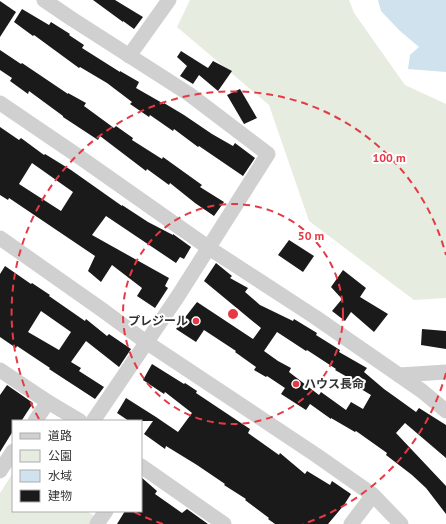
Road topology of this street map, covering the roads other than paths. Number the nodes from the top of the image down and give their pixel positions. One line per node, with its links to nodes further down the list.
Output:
1 (44, 0): 3 (street)
2 (169, 0): 3 (street)
3 (129, 56): 6 (street)
4 (0, 103): 6 (street)
5 (0, 238): 7 (street)
6 (209, 248): 7 (street); 10 (street)
7 (146, 342): 15 (street); 19 (street)
8 (0, 370): 11 (street)
9 (446, 372): 10 (street)
10 (399, 375): 12 (street)
11 (48, 402): 13 (street); 14 (street)
12 (446, 411)
13 (36, 420)
14 (78, 420)
15 (94, 420)
16 (12, 453): 18 (street)
17 (142, 467): 22 (street)
18 (0, 471)
19 (373, 495): 23 (street); 24 (street)
20 (105, 512): 21 (street)
21 (97, 524)
22 (224, 524)
23 (351, 524)
24 (401, 524)

